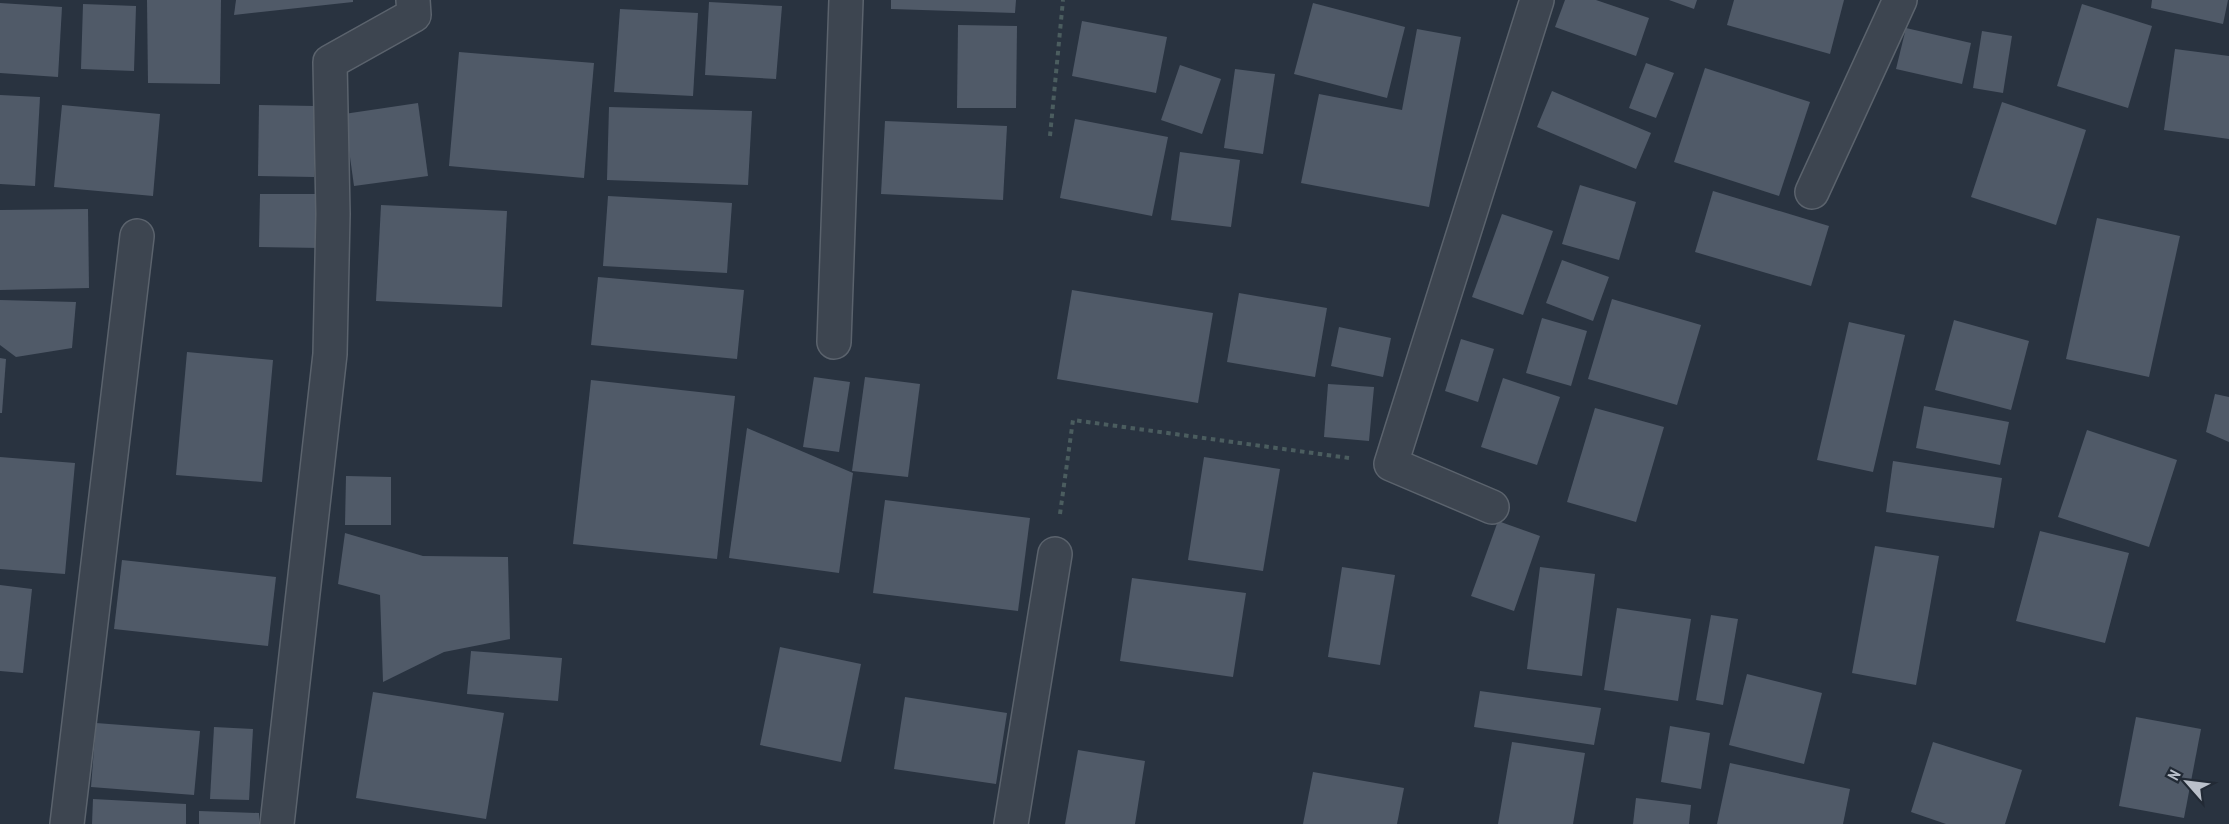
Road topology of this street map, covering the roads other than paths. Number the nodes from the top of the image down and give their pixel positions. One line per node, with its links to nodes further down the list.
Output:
1 (413, 0): 11 (street)
2 (846, 0): 7 (street)
3 (1537, 0): 8 (street)
4 (1900, 0): 5 (street)
5 (1812, 192)
6 (137, 236): 10 (street)
7 (834, 342)
8 (1492, 507)
9 (1055, 554): 12 (street)
10 (67, 824)
11 (277, 824)
12 (1011, 824)

